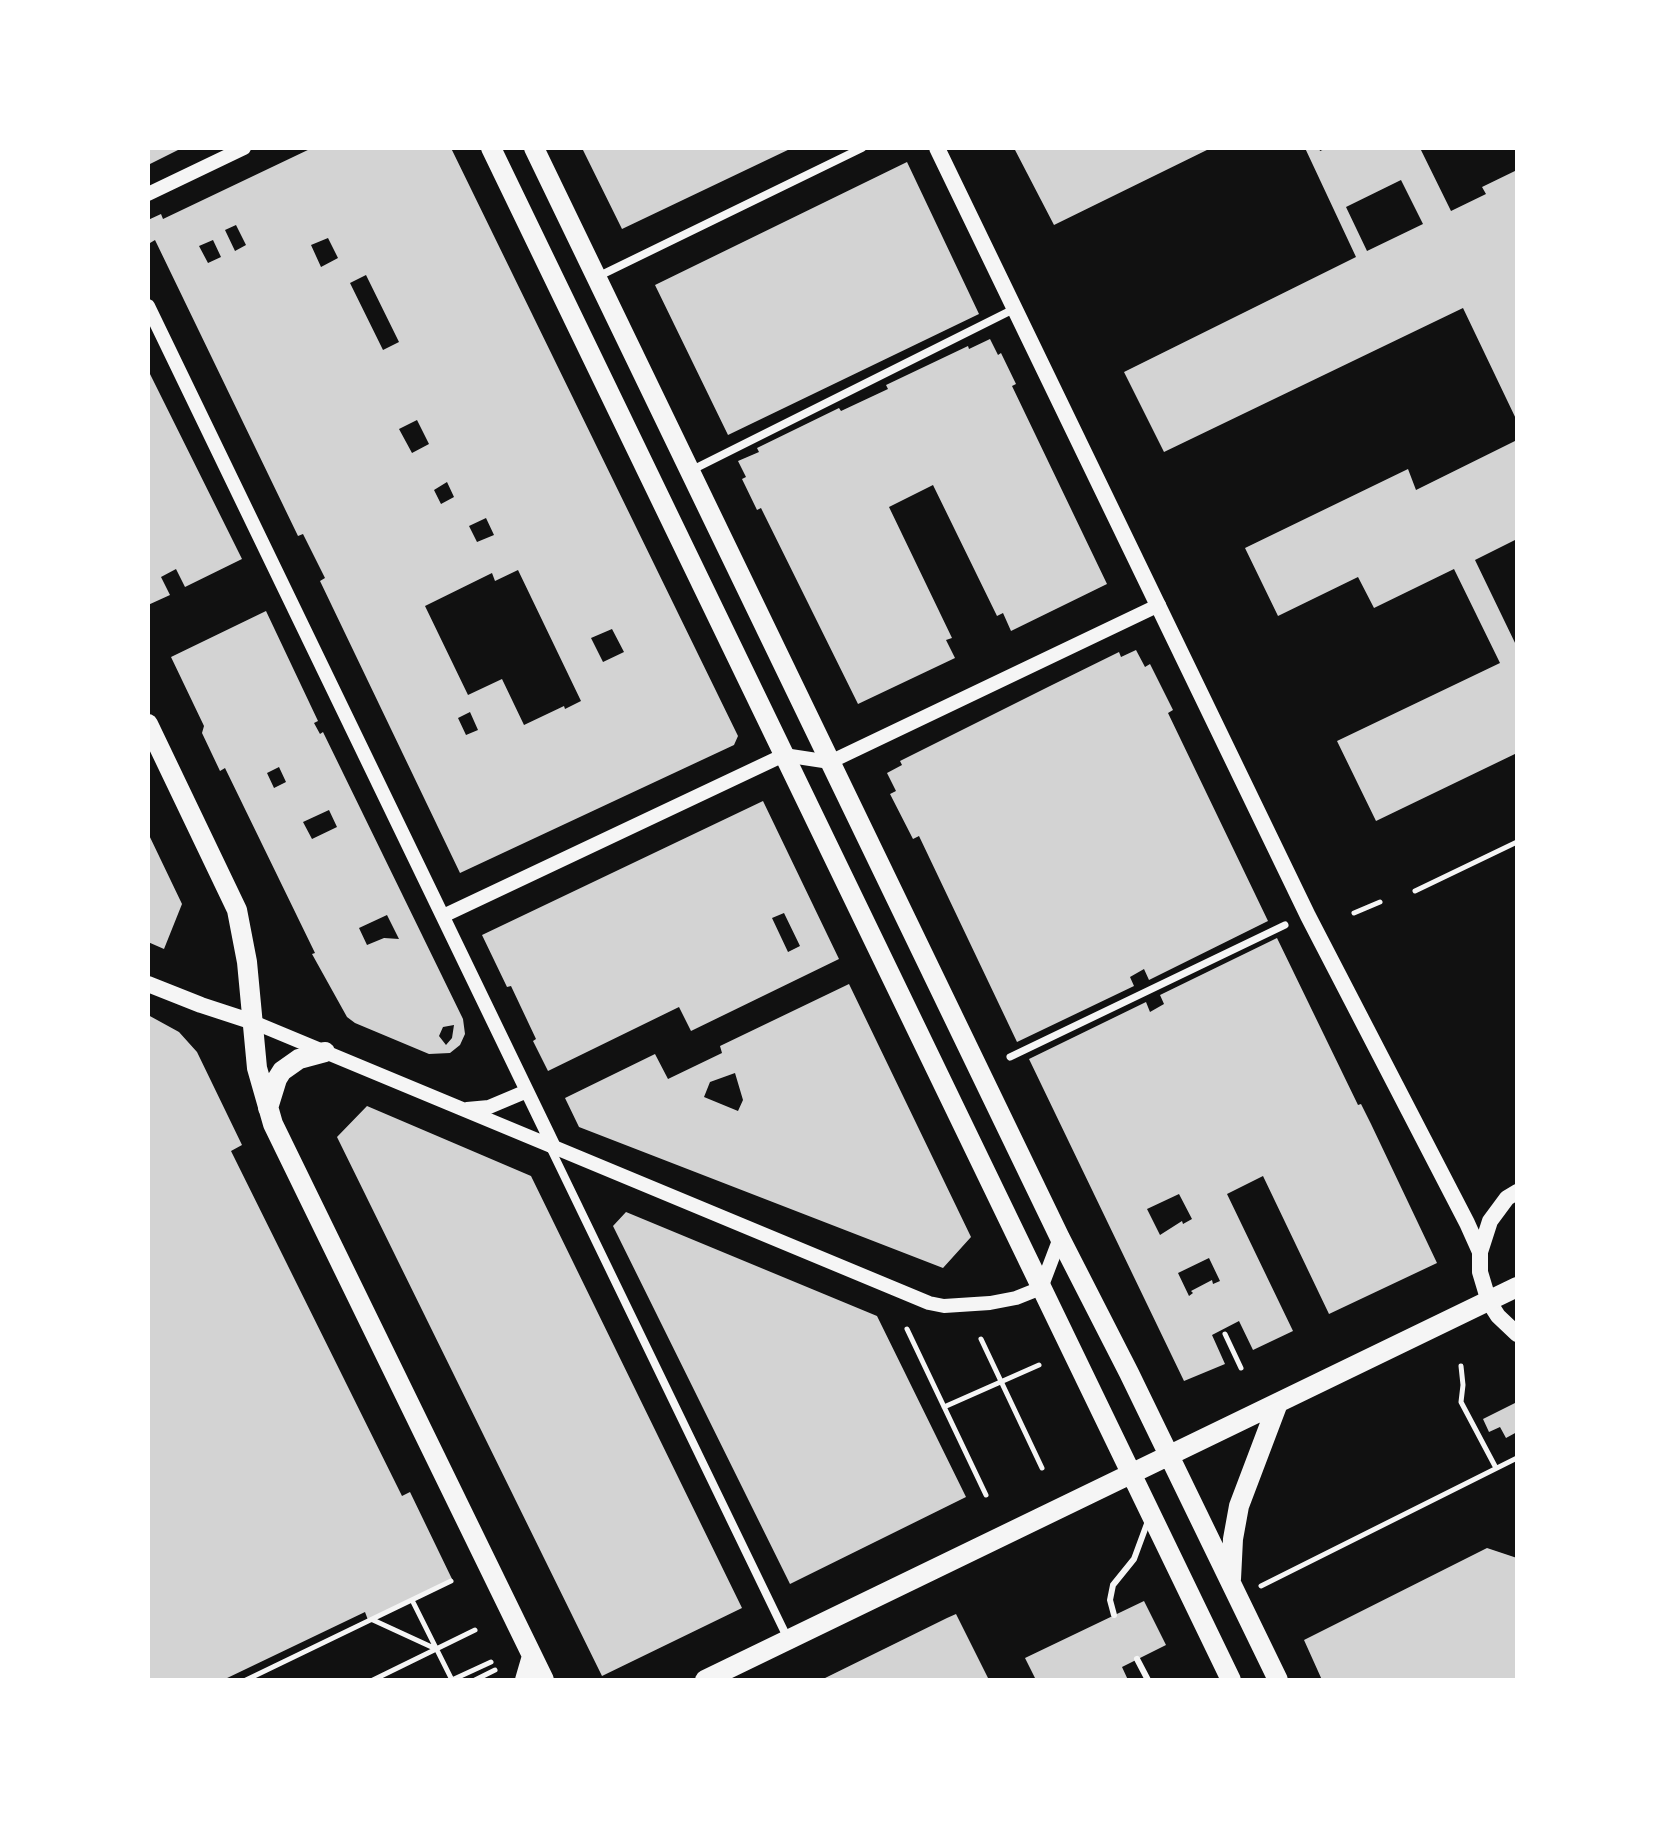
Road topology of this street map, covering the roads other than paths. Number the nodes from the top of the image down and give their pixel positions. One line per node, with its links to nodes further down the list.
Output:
1 (244, 148): 6 (street)
2 (491, 148): 13 (main road)
3 (534, 148): 7 (main road)
4 (862, 148): 7 (street)
5 (937, 148): 9 (main road)
6 (148, 194)
7 (596, 277): 10 (main road)
8 (148, 306): 15 (street)
9 (1015, 308): 10 (street); 11 (main road)
10 (690, 471): 14 (main road)
11 (1159, 605): 14 (street); 27 (main road)
12 (148, 724): 18 (main road)
13 (784, 755): 14 (street); 15 (street); 29 (main road)
14 (830, 762): 26 (main road)
15 (443, 916): 21 (street)
16 (1285, 925): 20 (street)
17 (148, 984): 18 (main road)
18 (253, 1022): 19 (street); 23 (main road)
19 (325, 1052): 22 (street); 23 (main road)
20 (1010, 1057)
21 (527, 1091): 22 (street); 24 (street)
22 (457, 1107): 24 (street)
23 (268, 1108): 39 (main road)
24 (552, 1148): 29 (street); 38 (street)
25 (1517, 1192): 27 (main road)
26 (1060, 1238): 29 (street); 33 (main road)
27 (1480, 1252): 30 (main road)
28 (1517, 1287): 30 (main road)
29 (1041, 1288): 34 (main road)
30 (1489, 1302): 31 (main road); 32 (main road)
31 (1517, 1334)
32 (1278, 1403): 33 (main road); 36 (main road)
33 (1170, 1456): 34 (main road); 36 (main road)
34 (1130, 1474): 35 (main road); 38 (main road)
35 (1150, 1514): 37 (lane); 45 (main road)
36 (1231, 1583): 46 (main road)
37 (1114, 1615)
38 (789, 1640): 43 (main road)
39 (532, 1656): 41 (main road); 42 (main road)
40 (1137, 1659): 44 (lane)
41 (525, 1680)
42 (544, 1680)
43 (705, 1680)
44 (1148, 1680)
45 (1231, 1680)
46 (1278, 1680)

